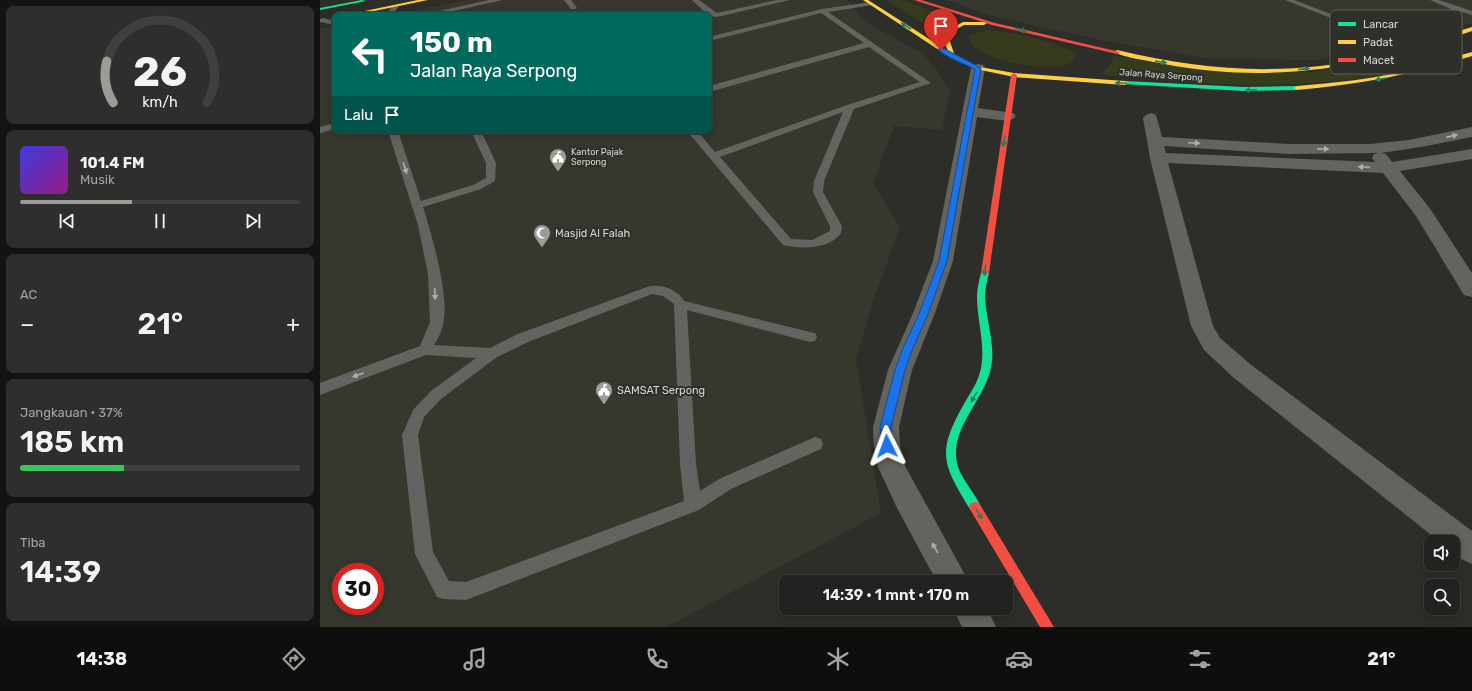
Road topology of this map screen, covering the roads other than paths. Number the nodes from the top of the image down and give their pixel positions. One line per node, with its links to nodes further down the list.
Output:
1 (371, 0): 11 (main road)
2 (426, 0): 12 (main road)
3 (499, 0): 21 (lane)
4 (567, 0): 13 (lane)
5 (695, 0): 22 (lane)
6 (787, 0): 25 (lane)
7 (916, 0): 30 (main road, Jalan Raya Serpong)
8 (1288, 0): 26 (lane)
9 (1433, 0): 14 (lane)
10 (868, 2): 23 (lane); 37 (main road, Jalan Raya Serpong, one-way to 10)
11 (341, 3): 15 (main road)
12 (396, 6): 19 (main road); 20 (lane)
13 (573, 8)
14 (1458, 9): 16 (lane); 18 (lane)
15 (320, 10)
16 (1455, 10)
17 (1462, 10): 24 (lane)
18 (1462, 10)
19 (363, 12)
20 (391, 12)
21 (440, 12)
22 (710, 12)
23 (822, 12): 33 (lane); 34 (lane)
24 (1472, 13)
25 (712, 14)
26 (1330, 17)
27 (332, 18): 28 (main road)
28 (322, 20): 29 (lane)
29 (332, 22)
30 (994, 24): 35 (main road, Jalan Raya Serpong, one-way to 35); 37 (main road)
31 (1472, 29): 32 (main road, Jalan Raya Serpong)
32 (1462, 32)
33 (712, 38)
34 (869, 44): 46 (lane); 47 (lane)
35 (1082, 44): 39 (main road); 40 (main road, Jalan Raya Serpong, one-way to 40)
36 (1472, 54): 38 (main road, Jalan Raya Serpong)
37 (953, 57): 41 (main road, Jalan Raya Serpong)
38 (1462, 57)
39 (1097, 59)
40 (1330, 66)
41 (978, 68): 44 (main road, Jalan Raya Serpong); 48 (street)
42 (1084, 70): 45 (main road)
43 (1401, 74): 45 (main road, Jalan Raya Serpong, one-way to 45)
44 (1014, 75): 45 (main road, Jalan Raya Serpong); 49 (main road)
45 (1056, 77)
46 (712, 88)
47 (850, 107): 60 (lane); 60 (lane)
48 (970, 111): 49 (street); 72 (street, one-way to 48)
49 (1008, 116): 75 (main road, one-way to 75)
50 (1151, 118): 57 (street)
51 (332, 127): 52 (lane)
52 (320, 130)
53 (1472, 132): 58 (street, one-way to 53)
54 (394, 134): 62 (lane, one-way to 62)
55 (477, 134): 62 (lane)
56 (695, 134): 60 (lane)
57 (1156, 149): 58 (street, one-way to 58); 61 (street, one-way to 57); 71 (street)
58 (1372, 149): 61 (street)
59 (1472, 154): 61 (street)
60 (713, 156)
61 (1389, 168): 63 (street)
62 (417, 206): 66 (lane, one-way to 66)
63 (1472, 290)
64 (680, 304): 65 (lane); 67 (lane); 70 (lane)
65 (810, 337)
66 (425, 350): 67 (lane); 68 (lane, one-way to 68)
67 (492, 353): 70 (lane)
68 (320, 389)
69 (815, 444): 70 (lane)
70 (693, 505)
71 (1472, 548)
72 (950, 575)
73 (973, 615): 74 (street)
74 (980, 627)
75 (1047, 627)

